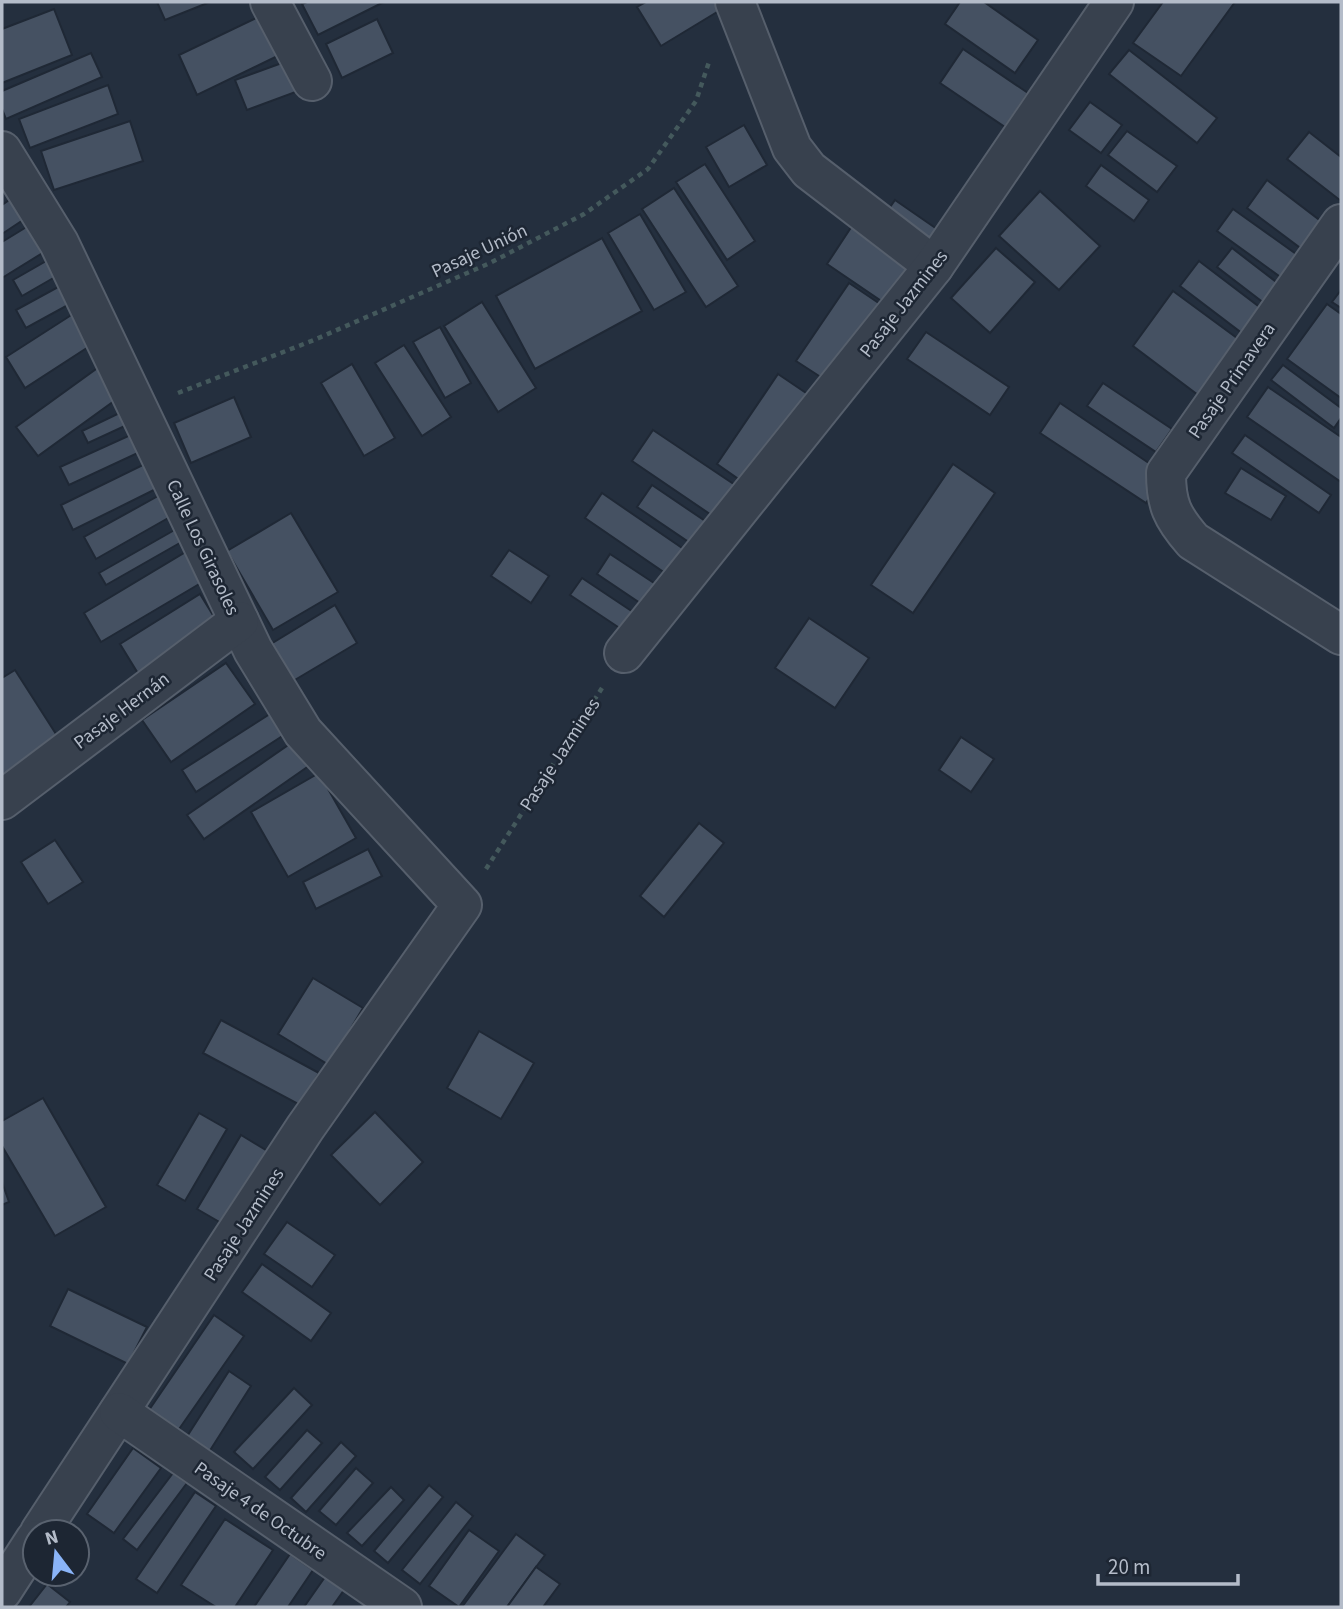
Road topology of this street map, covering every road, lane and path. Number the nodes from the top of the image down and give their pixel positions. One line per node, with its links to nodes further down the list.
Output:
1 (270, 2): 5 (street)
2 (735, 2): 8 (street)
3 (1114, 2): 8 (street, Pasaje Jazmines)
4 (713, 51): 9 (path, Pasaje Unión)
5 (312, 81)
6 (2, 151): 9 (street, Calle Los Girasoles)
7 (1341, 224): 11 (street, Pasaje Primavera)
8 (934, 266): 12 (street, Pasaje Jazmines)
9 (138, 409): 10 (street, Calle Los Girasoles)
10 (239, 621): 13 (street, Pasaje Hernán); 14 (street, Calle Los Girasoles)
11 (1341, 635)
12 (624, 653): 14 (path, Pasaje Jazmines)
13 (2, 800)
14 (462, 905): 15 (street, Pasaje Jazmines)
15 (119, 1412): 16 (street, Pasaje Jazmines); 19 (street, Pasaje 4 de Octubre)
16 (49, 1518)
17 (21, 1562): 18 (street)
18 (2, 1591)
19 (402, 1607)

